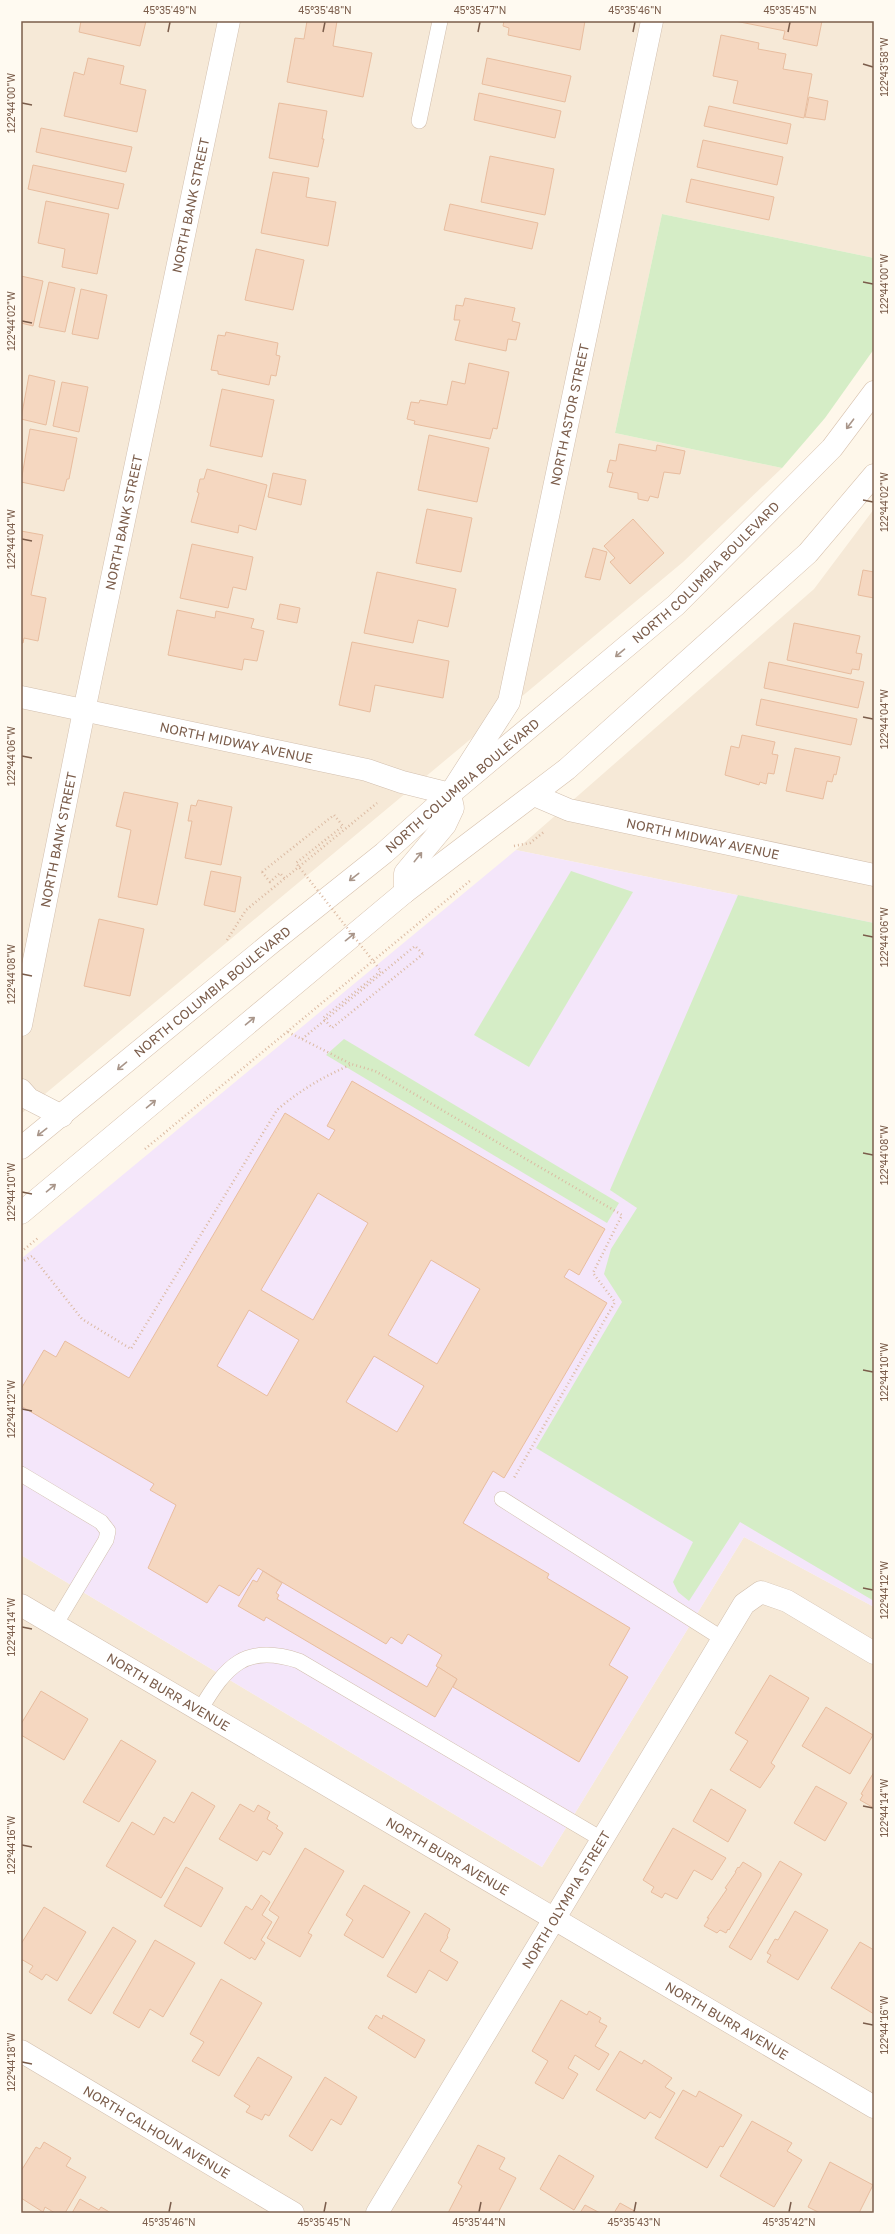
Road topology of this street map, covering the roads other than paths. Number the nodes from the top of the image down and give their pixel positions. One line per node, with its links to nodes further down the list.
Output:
1 (229, 21): 8 (street, NORTH BANK STREET)
2 (440, 21): 4 (lane)
3 (652, 21): 9 (street, NORTH ASTOR STREET)
4 (419, 121)
5 (874, 392): 9 (street, NORTH COLUMBIA BOULEVARD, one-way to 9)
6 (874, 475): 10 (street)
7 (21, 697): 8 (street, NORTH MIDWAY AVENUE)
8 (84, 711): 9 (street, NORTH MIDWAY AVENUE); 13 (street, NORTH BANK STREET)
9 (450, 794): 12 (street, one-way to 9); 15 (street, NORTH COLUMBIA BOULEVARD, one-way to 15)
10 (534, 795): 11 (street, NORTH MIDWAY AVENUE); 12 (street)
11 (874, 875)
12 (405, 892): 17 (street, one-way to 12)
13 (21, 1025)
14 (21, 1090): 15 (street)
15 (62, 1116): 16 (street, NORTH COLUMBIA BOULEVARD, one-way to 16)
16 (21, 1148)
17 (21, 1213)
18 (21, 1474): 21 (lane)
19 (502, 1499): 22 (lane)
20 (21, 1605): 21 (street, NORTH BURR AVENUE)
21 (55, 1625): 24 (street, NORTH BURR AVENUE)
22 (723, 1639): 23 (street, NORTH OLYMPIA STREET); 25 (street, NORTH OLYMPIA STREET)
23 (874, 1653)
24 (200, 1710): 25 (lane); 26 (street, NORTH BURR AVENUE)
25 (603, 1840): 26 (street, NORTH OLYMPIA STREET)
26 (555, 1919): 28 (street, NORTH BURR AVENUE); 30 (street, NORTH OLYMPIA STREET)
27 (21, 2051): 29 (street, NORTH CALHOUN AVENUE)
28 (874, 2107)
29 (293, 2213)
30 (377, 2213)

